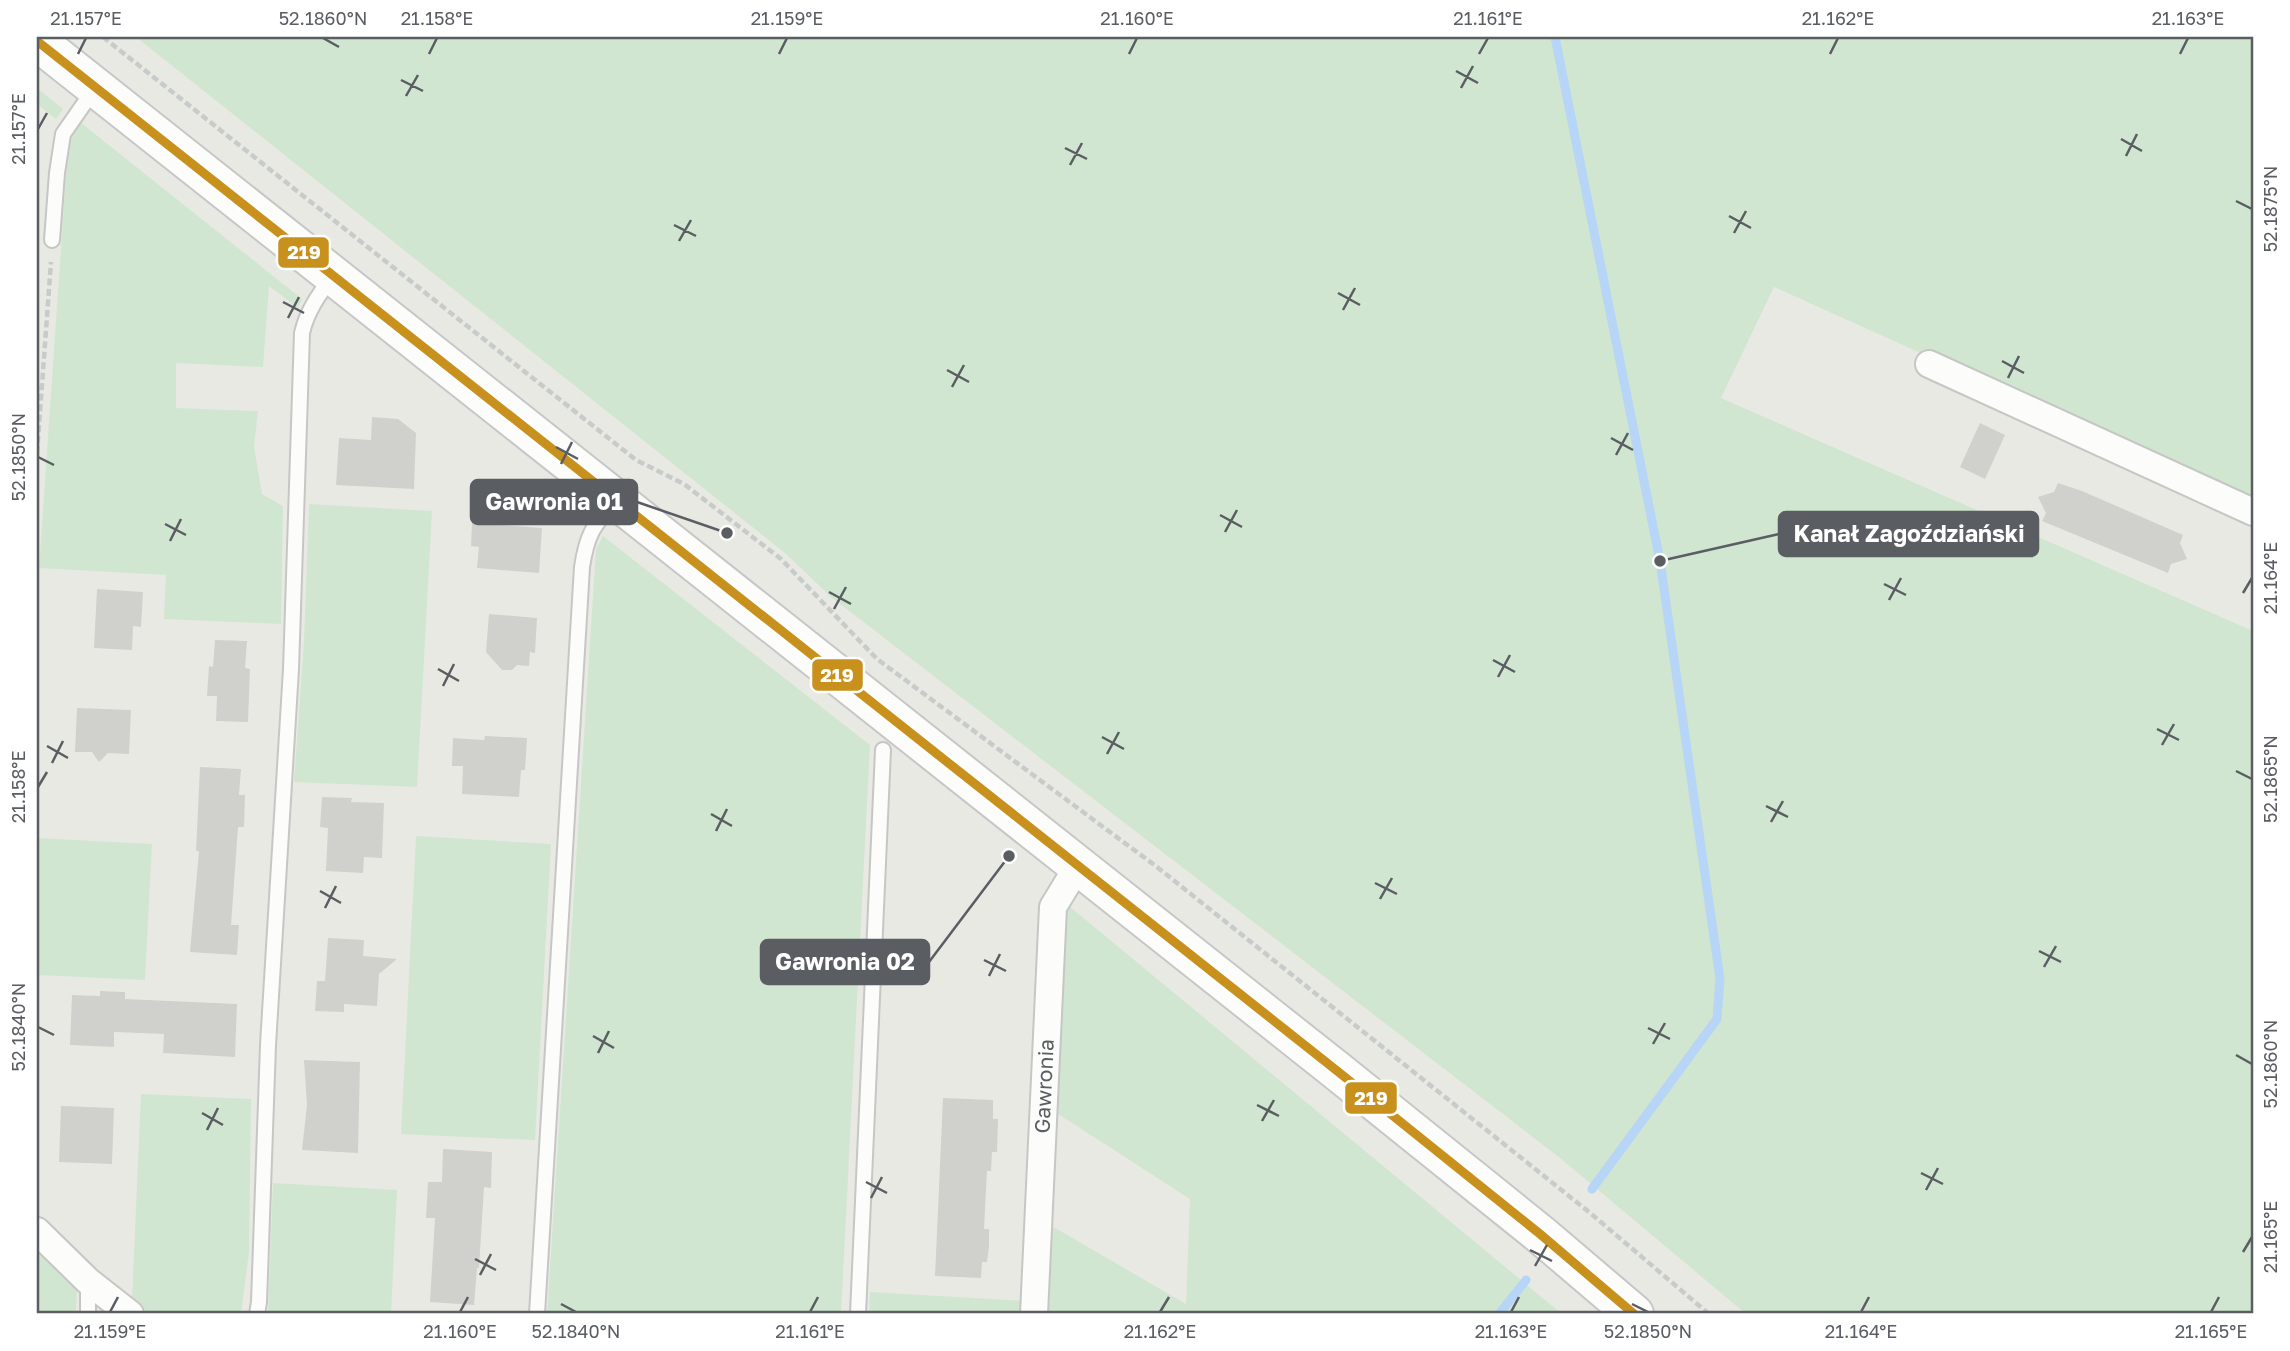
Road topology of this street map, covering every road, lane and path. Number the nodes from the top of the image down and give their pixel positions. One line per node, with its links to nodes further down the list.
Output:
1 (103, 37): 21 (path)
2 (37, 41): 3 (street)
3 (95, 87): 4 (lane); 5 (street)
4 (52, 240): 7 (path)
5 (333, 276): 8 (street); 16 (lane)
6 (1929, 364): 9 (street)
7 (37, 453)
8 (615, 500): 11 (street); 17 (lane)
9 (2253, 512)
10 (883, 750): 18 (lane)
11 (1078, 866): 19 (street, Gawronia); 20 (street)
12 (37, 1231): 13 (street)
13 (88, 1281): 14 (lane); 15 (street)
14 (88, 1314)
15 (130, 1314)
16 (257, 1314)
17 (537, 1314)
18 (858, 1314)
19 (1034, 1314)
20 (1634, 1314)
21 (1709, 1314)

